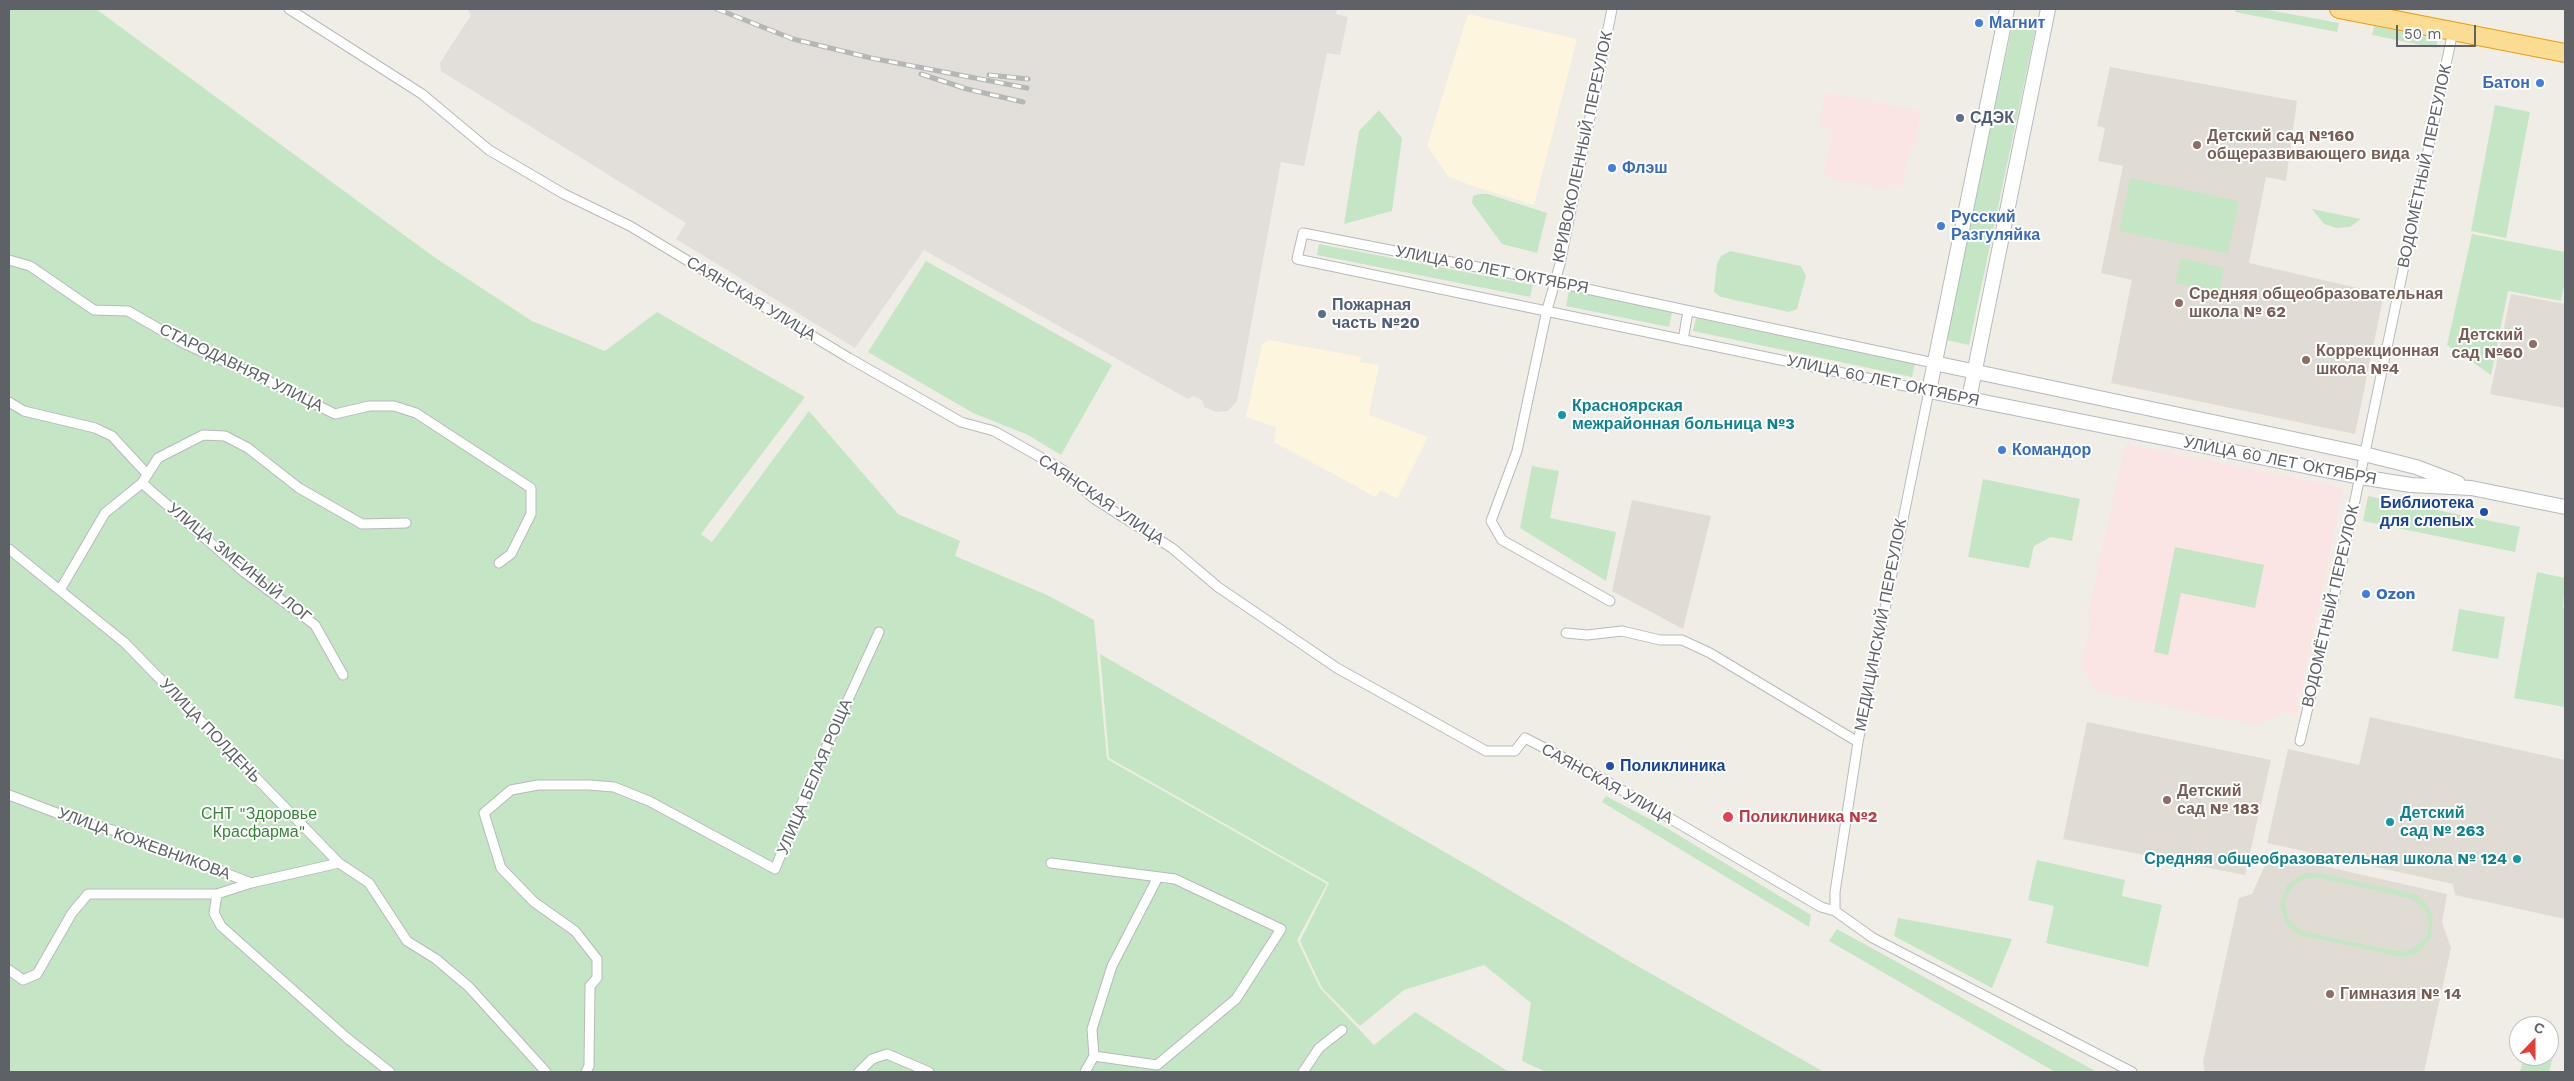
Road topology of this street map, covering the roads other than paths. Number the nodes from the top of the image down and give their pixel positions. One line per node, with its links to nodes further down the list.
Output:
1 (290, 9): 40 (street, САЯНСКАЯ УЛИЦА)
2 (1612, 9): 9 (street, КРИВОКОЛЕННЫЙ ПЕРЕУЛОК)
3 (2007, 9): 13 (main road, МЕДИЦИНСКИЙ ПЕРЕУЛОК)
4 (2048, 9): 14 (main road)
5 (2338, 9): 6 (highway)
6 (2453, 31): 7 (highway); 18 (street, ВОДОМЁТНЫЙ ПЕРЕУЛОК)
7 (2565, 53)
8 (9, 260): 26 (street, СТАРОДАВНЯЯ УЛИЦА)
9 (1554, 282): 10 (street, КРИВОКОЛЕННЫЙ ПЕРЕУЛОК); 10 (street, УЛИЦА 60 ЛЕТ ОКТЯБРЯ); 11 (street, УЛИЦА 60 ЛЕТ ОКТЯБРЯ)
10 (1547, 310): 12 (street, УЛИЦА 60 ЛЕТ ОКТЯБРЯ); 28 (street, КРИВОКОЛЕННЫЙ ПЕРЕУЛОК)
11 (1688, 312): 12 (street); 13 (street, УЛИЦА 60 ЛЕТ ОКТЯБРЯ)
12 (1683, 340): 15 (street, УЛИЦА 60 ЛЕТ ОКТЯБРЯ)
13 (1934, 364): 14 (main road, УЛИЦА 60 ЛЕТ ОКТЯБРЯ); 15 (main road, МЕДИЦИНСКИЙ ПЕРЕУЛОК)
14 (1976, 372): 16 (main road); 18 (main road, УЛИЦА 60 ЛЕТ ОКТЯБРЯ)
15 (1929, 391): 16 (main road, УЛИЦА 60 ЛЕТ ОКТЯБРЯ); 33 (street, МЕДИЦИНСКИЙ ПЕРЕУЛОК)
16 (1969, 399): 20 (main road, УЛИЦА 60 ЛЕТ ОКТЯБРЯ)
17 (9, 402): 19 (street)
18 (2364, 454): 20 (street, ВОДОМЁТНЫЙ ПЕРЕУЛОК); 22 (main road, УЛИЦА 60 ЛЕТ ОКТЯБРЯ)
19 (147, 474): 21 (street); 24 (street)
20 (2360, 477): 22 (main road, УЛИЦА 60 ЛЕТ ОКТЯБРЯ); 32 (street, ВОДОМЁТНЫЙ ПЕРЕУЛОК)
21 (142, 483): 27 (street); 31 (street, УЛИЦА ЗМЕИНЫЙ ЛОГ)
22 (2471, 488): 23 (main road, УЛИЦА 60 ЛЕТ ОКТЯБРЯ)
23 (2565, 507)
24 (406, 524)
25 (9, 549): 27 (street, УЛИЦА ПОЛДЕНЬ)
26 (499, 564)
27 (60, 590): 35 (street, УЛИЦА ПОЛДЕНЬ)
28 (1610, 601)
29 (879, 632): 46 (street, УЛИЦА БЕЛАЯ РОЩА)
30 (1566, 633): 33 (street)
31 (343, 675)
32 (2300, 740)
33 (1858, 742): 40 (street, МЕДИЦИНСКИЙ ПЕРЕУЛОК)
34 (9, 794): 38 (street, УЛИЦА КОЖЕВНИКОВА)
35 (339, 863): 38 (street, УЛИЦА КОЖЕВНИКОВА); 45 (street, УЛИЦА ПОЛДЕНЬ)
36 (1052, 863): 37 (street)
37 (1158, 877): 43 (street); 43 (street)
38 (251, 883): 39 (street)
39 (217, 894): 41 (street); 44 (street)
40 (1835, 912): 51 (street)
41 (9, 970)
42 (1342, 1030): 50 (street)
43 (1094, 1056): 49 (street)
44 (390, 1072)
45 (546, 1072)
46 (586, 1072)
47 (859, 1072): 48 (street)
48 (929, 1072)
49 (1086, 1072)
50 (1303, 1072)
51 (2132, 1072)

